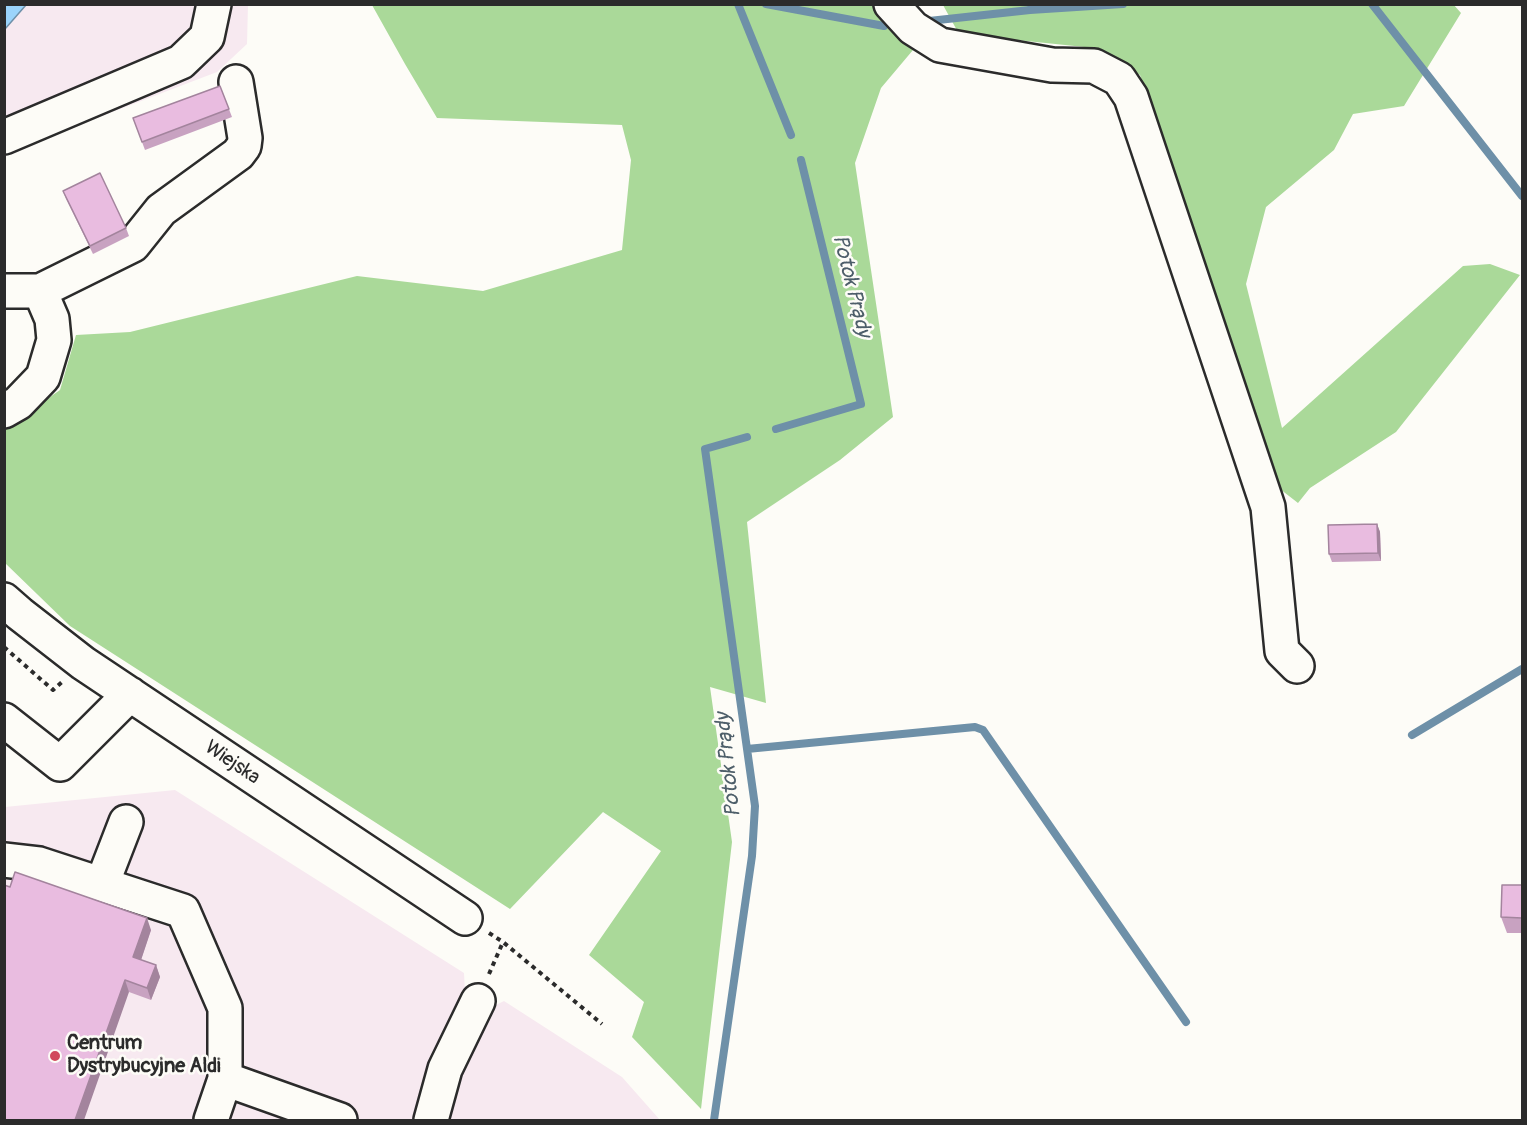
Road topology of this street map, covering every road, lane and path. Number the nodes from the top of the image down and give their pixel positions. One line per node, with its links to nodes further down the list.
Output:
1 (214, 4): 4 (street)
2 (891, 4): 9 (street)
3 (236, 82): 6 (street)
4 (4, 137)
5 (4, 291): 6 (street)
6 (39, 291): 7 (street)
7 (4, 411)
8 (4, 600): 10 (street, Wiejska)
9 (1297, 666)
10 (130, 694): 11 (street); 15 (street, Wiejska)
11 (4, 720)
12 (126, 822): 14 (street)
13 (4, 860): 14 (street)
14 (102, 884): 19 (street)
15 (465, 918): 16 (path)
16 (503, 942): 17 (path); 18 (path)
17 (478, 1001): 22 (street)
18 (602, 1024)
19 (225, 1079): 20 (street); 21 (street)
20 (211, 1120)
21 (340, 1120)
22 (431, 1120)

